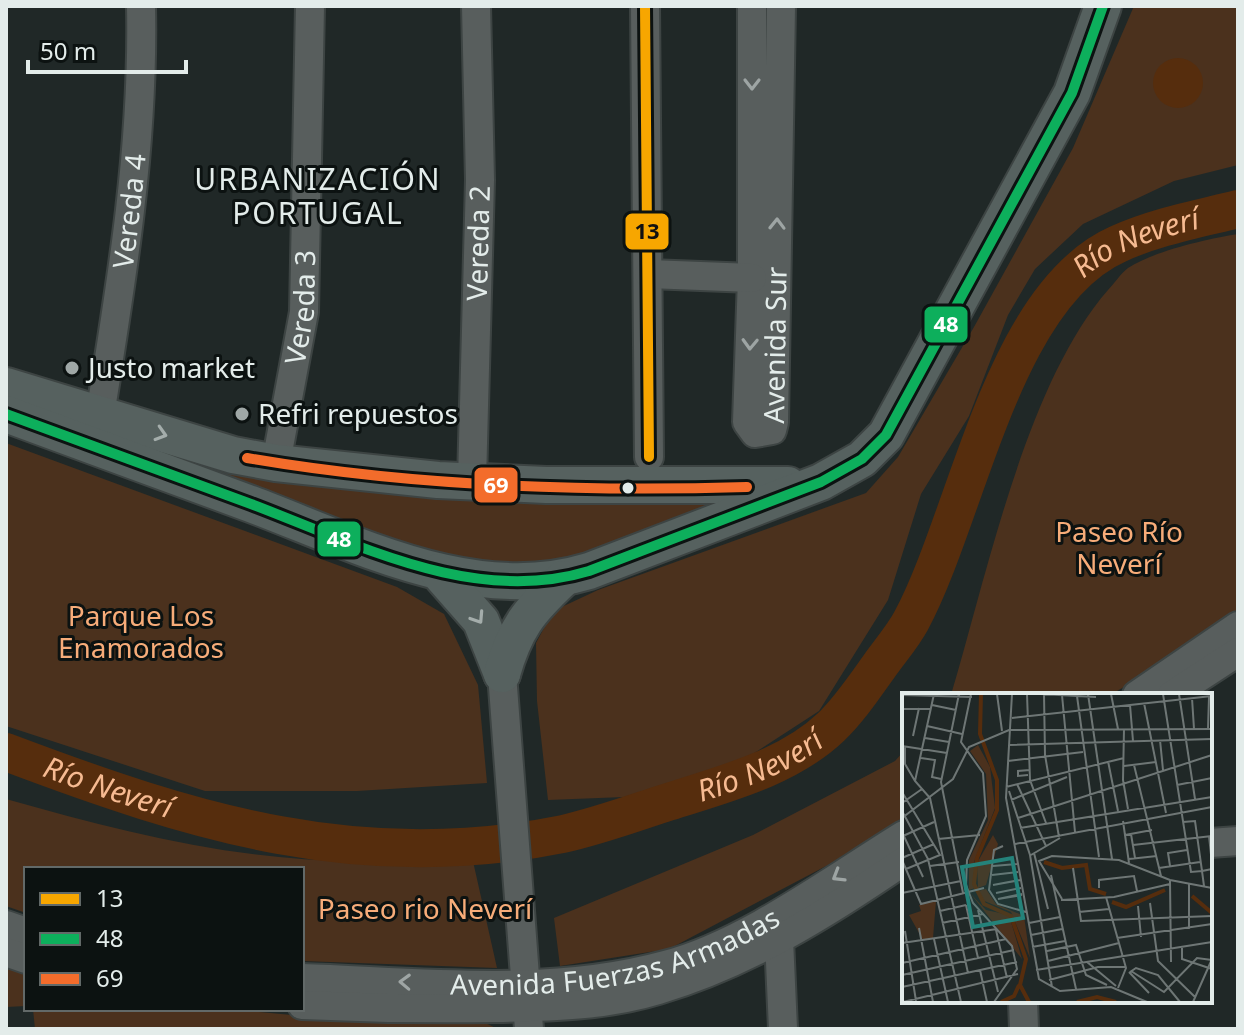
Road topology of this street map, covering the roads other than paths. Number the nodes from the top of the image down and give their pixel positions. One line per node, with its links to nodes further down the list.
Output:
1 (141, 6): 12 (street, Vereda 4)
2 (310, 6): 14 (street, Vereda 3)
3 (476, 6): 15 (street, Vereda 2)
4 (645, 6): 8 (street)
5 (752, 6): 9 (street, Avenida Sur, one-way to 9)
6 (781, 6): 9 (street, Avenida Sur, one-way to 6)
7 (1102, 14): 16 (main road)
8 (649, 274): 9 (street); 13 (street)
9 (752, 278)
10 (6, 386): 12 (main road)
11 (6, 414): 17 (main road)
12 (100, 415): 14 (main road, one-way to 14)
13 (649, 457)
14 (276, 463): 15 (main road)
15 (472, 481): 16 (main road)
16 (821, 482): 18 (main road)
17 (438, 572): 18 (main road); 21 (main road, one-way to 21)
18 (563, 579): 21 (main road)
19 (1238, 626): 22 (street)
20 (1238, 652): 23 (street)
21 (502, 674): 32 (street)
22 (1140, 693)
23 (1175, 693)
24 (902, 836): 28 (street, Avenida Fuerzas Armadas, one-way to 28)
25 (1238, 841): 26 (street)
26 (1212, 843)
27 (901, 864): 28 (street, Avenida Fuerzas Armadas)
28 (776, 927): 32 (street, Avenida Fuerzas Armadas); 33 (street)
29 (304, 978): 32 (street, Avenida Fuerzas Armadas, one-way to 29)
30 (1023, 1003): 34 (street)
31 (304, 1005): 32 (street, Avenida Fuerzas Armadas)
32 (526, 1012)
33 (783, 1029)
34 (1024, 1029)

